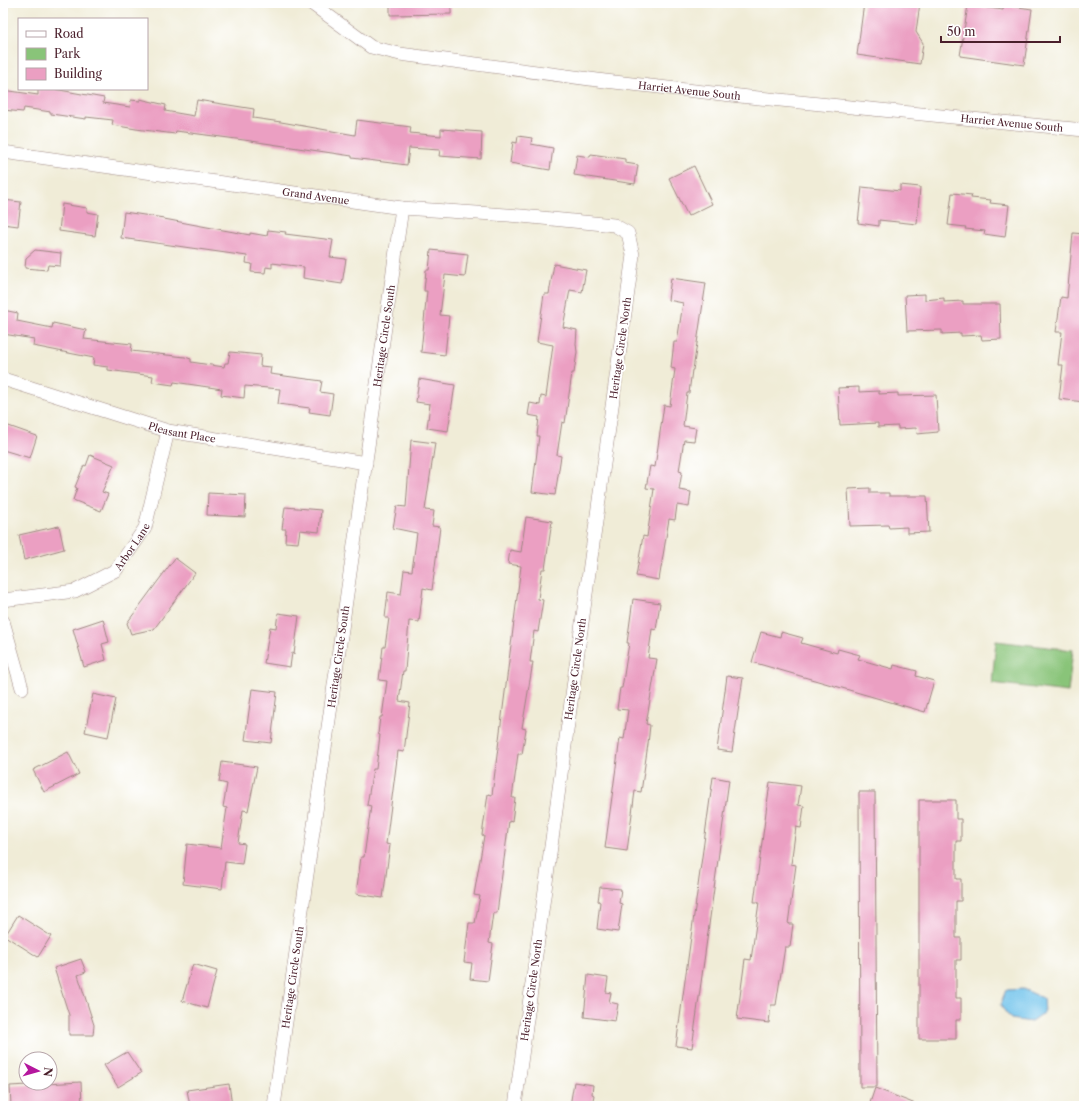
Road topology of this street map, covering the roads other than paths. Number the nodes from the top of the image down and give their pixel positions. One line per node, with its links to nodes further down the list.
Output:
1 (311, 3): 2 (street, Harriet Avenue South)
2 (1084, 130)
3 (3, 152): 4 (street, Grand Avenue)
4 (402, 208): 5 (street, Grand Avenue); 8 (street, Heritage Circle South)
5 (628, 233): 13 (street, Heritage Circle North)
6 (3, 379): 7 (street, Pleasant Place)
7 (168, 431): 8 (street, Pleasant Place); 9 (street, Arbor Lane)
8 (366, 463): 12 (street, Heritage Circle South)
9 (3, 600)
10 (3, 621): 11 (street)
11 (22, 688)
12 (274, 1106)
13 (515, 1106)

